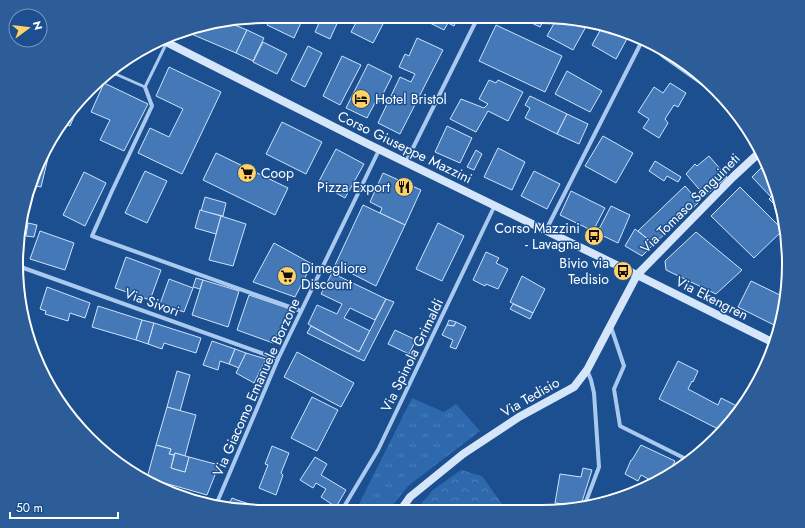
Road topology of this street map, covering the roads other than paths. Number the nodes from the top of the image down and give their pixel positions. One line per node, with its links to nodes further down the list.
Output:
1 (476, 23): 11 (street)
2 (170, 42): 9 (street, Corso Giuseppe Mazzini)
3 (164, 45): 8 (lane)
4 (641, 45): 13 (street)
5 (662, 55): 7 (street)
6 (116, 74): 8 (lane)
7 (691, 75)
8 (145, 87): 16 (street)
9 (379, 149): 11 (street, Corso Giuseppe Mazzini); 16 (street, Via Giacomo Emanuele Borzone)
10 (756, 155): 15 (street, Via Tomaso Sanguineti)
11 (406, 162): 12 (street, Corso Giuseppe Mazzini)
12 (495, 205): 13 (street, Corso Giuseppe Mazzini); 24 (street, Via Spinola Grimaldi)
13 (546, 230): 15 (street, Corso Giuseppe Mazzini)
14 (23, 268): 19 (street, Via Sivori)
15 (637, 275): 17 (street, Via Tedisio); 18 (street, Via Ekengren)
16 (301, 311): 19 (street, Via Giacomo Emanuele Borzone)
17 (610, 325): 20 (street, Via Tedisio); 21 (street)
18 (769, 341)
19 (278, 359): 22 (street, Via Giacomo Emanuele Borzone)
20 (587, 370): 23 (street); 25 (street, Via Tedisio)
21 (684, 458)
22 (218, 500)
23 (587, 500)
24 (345, 505)
25 (404, 505)

